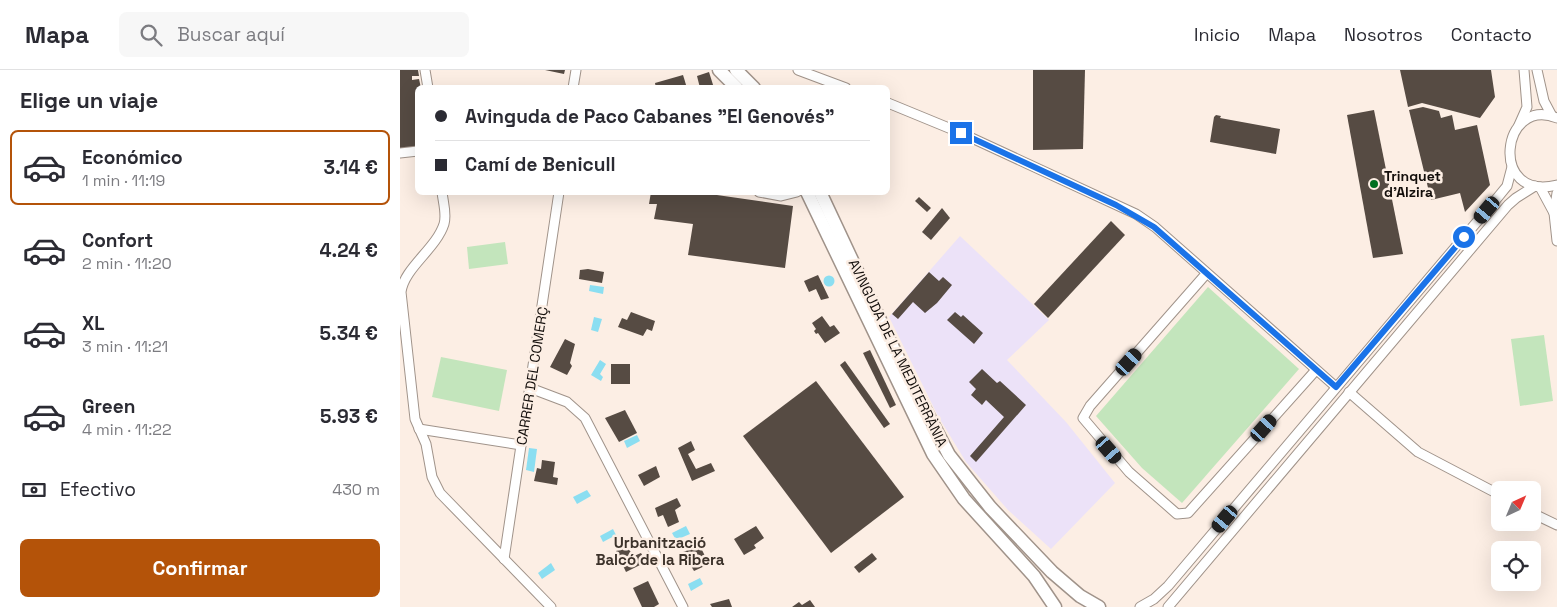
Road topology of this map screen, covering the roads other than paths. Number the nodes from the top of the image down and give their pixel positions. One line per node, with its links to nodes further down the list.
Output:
1 (425, 70): 8 (street)
2 (576, 70): 9 (street)
3 (718, 70): 10 (main road)
4 (736, 70): 11 (main road)
5 (798, 70): 12 (street)
6 (1524, 70): 15 (street)
7 (1537, 70): 14 (street)
8 (428, 85)
9 (574, 85)
10 (734, 85)
11 (751, 85)
12 (838, 85)
13 (890, 104): 28 (street)
14 (1554, 117): 15 (street)
15 (1519, 126): 18 (street)
16 (415, 151): 17 (street)
17 (400, 153)
18 (1512, 166): 20 (street); 32 (street)
19 (1557, 185): 20 (street)
20 (1538, 187): 26 (street); 34 (street)
21 (1557, 194): 26 (street)
22 (442, 195): 30 (street)
23 (559, 195): 33 (street, CARRER DEL COMERÇ)
24 (808, 195): 43 (main road, AVINGUDA DE LA MEDITERRÀNIA)
25 (821, 195): 44 (main road, AVINGUDA DE LA MEDITERRÀNIA)
26 (1554, 213): 27 (street)
27 (1557, 241)
28 (1206, 274): 29 (street); 29 (street)
29 (1316, 370): 32 (street)
30 (411, 384): 31 (street); 35 (street)
31 (400, 385)
32 (1336, 387): 45 (street)
33 (530, 388): 36 (street, CARRER DEL COMERÇ); 42 (street)
34 (1349, 392): 37 (street); 46 (street)
35 (419, 429): 36 (street); 40 (street)
36 (521, 445): 40 (street, CARRER DEL COMERÇ)
37 (1491, 490)
38 (1541, 517): 39 (street)
39 (1557, 525)
40 (504, 559): 41 (street)
41 (551, 607)
42 (682, 607)
43 (1055, 607)
44 (1099, 607)
45 (1140, 607)
46 (1168, 607)

